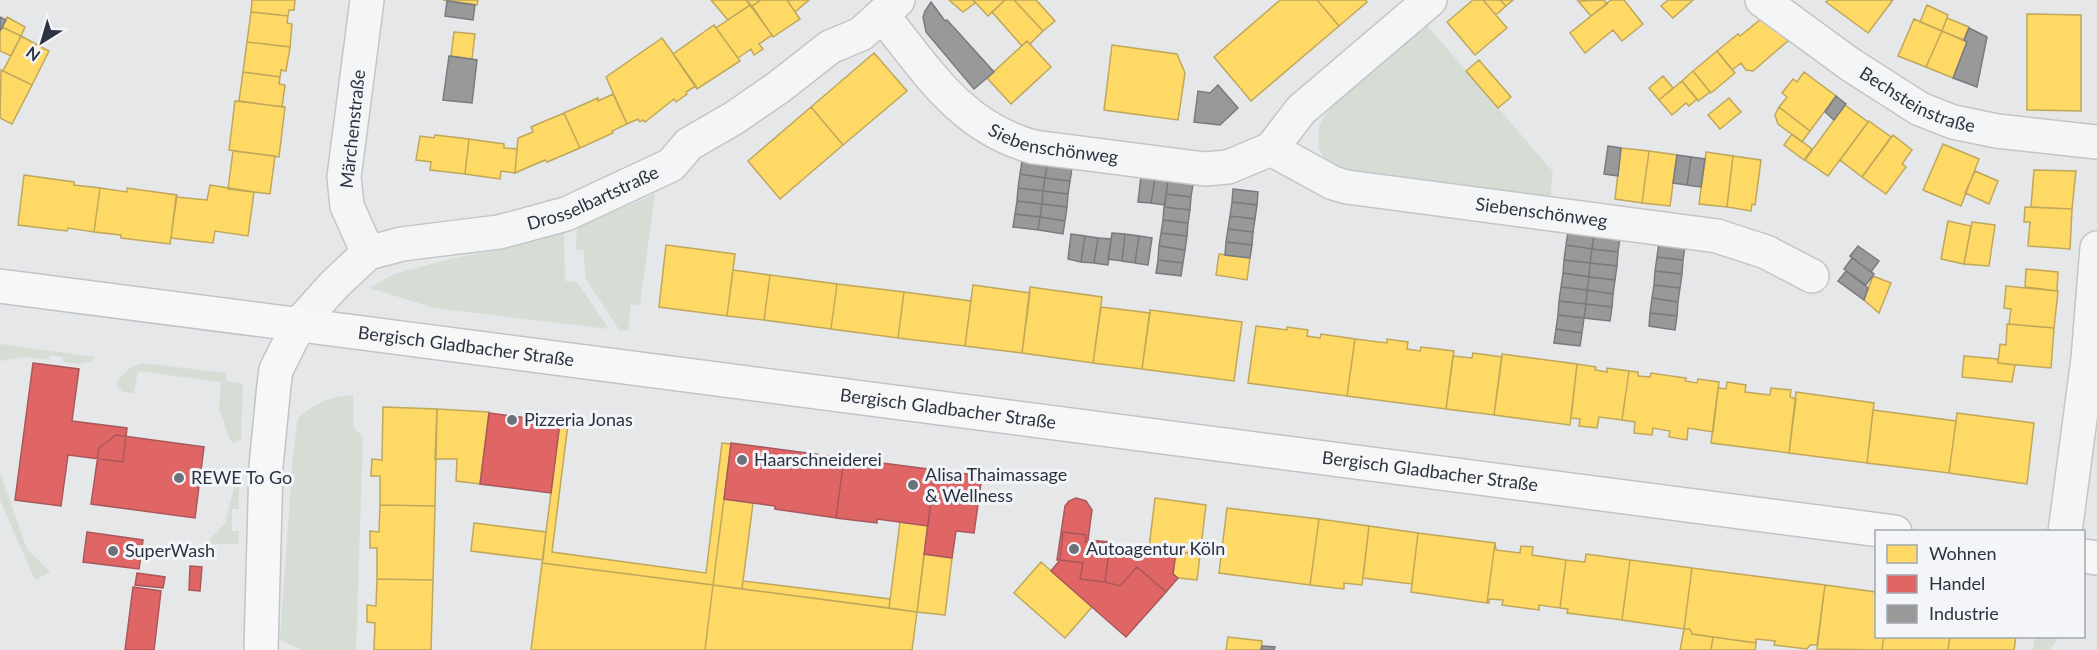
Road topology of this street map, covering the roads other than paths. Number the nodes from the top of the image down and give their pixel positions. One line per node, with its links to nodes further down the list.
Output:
1 (368, 0): 8 (street, Märchenstraße)
2 (1430, 0): 6 (street)
3 (1762, 0): 5 (street, Bechsteinstraße)
4 (890, 8): 6 (street, Siebenschönweg); 8 (street, Drosselbartstraße)
5 (2097, 142)
6 (1271, 149): 9 (street, Siebenschönweg)
7 (2097, 248): 13 (street)
8 (368, 253): 11 (street, Drosselbartstraße)
9 (1812, 276)
10 (0, 286): 11 (main road, Bergisch Gladbacher Straße)
11 (299, 324): 12 (main road, Bergisch Gladbacher Straße); 14 (main road)
12 (1887, 530)
13 (2065, 530)
14 (261, 650)

